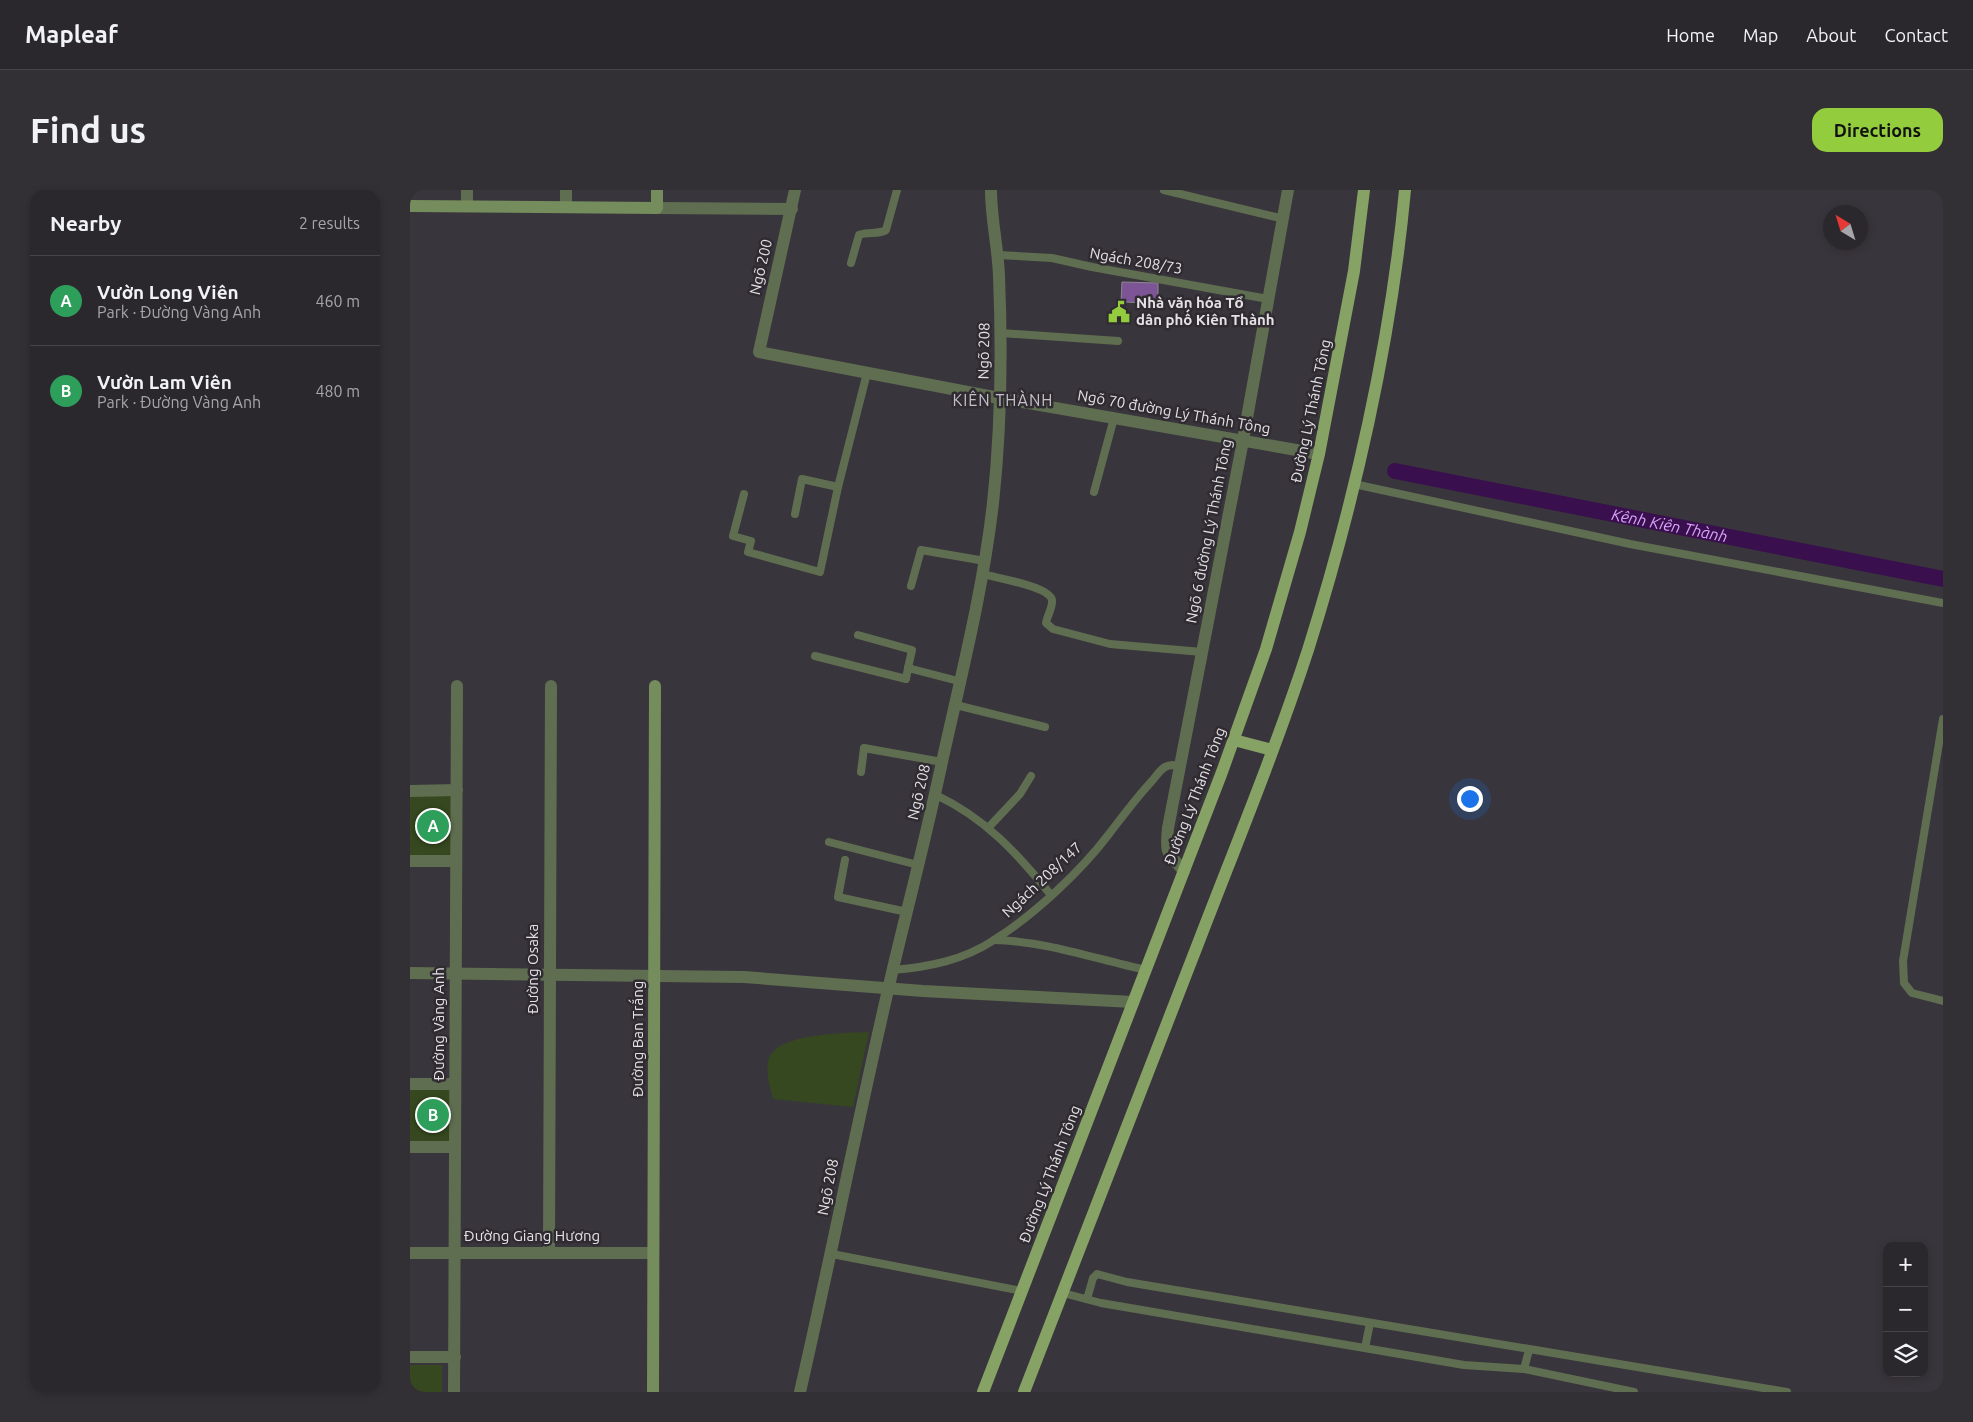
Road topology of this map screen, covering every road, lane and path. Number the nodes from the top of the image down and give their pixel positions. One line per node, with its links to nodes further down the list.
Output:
1 (467, 190): 12 (street)
2 (566, 190): 13 (street)
3 (657, 190): 14 (street)
4 (795, 190): 15 (street, Ngõ 200)
5 (897, 190): 18 (lane)
6 (991, 190): 17 (street, Ngõ 208)
7 (1164, 190): 16 (lane)
8 (1288, 190): 16 (street, Ngõ 6 đường Lý Thánh Tông)
9 (1364, 190): 27 (main road, Đường Lý Thánh Tông)
10 (1405, 190): 28 (main road)
11 (410, 206): 12 (street)
12 (467, 206): 13 (street)
13 (566, 207): 14 (street)
14 (657, 208): 15 (street)
15 (792, 209): 22 (street, Ngõ 200)
16 (1284, 219): 19 (street, Ngõ 6 đường Lý Thánh Tông)
17 (998, 255): 19 (lane, Ngách 208/73); 20 (street, Ngõ 208)
18 (850, 263)
19 (1268, 299): 26 (street, Ngõ 6 đường Lý Thánh Tông)
20 (1000, 333): 21 (lane); 24 (street, Ngõ 208)
21 (1118, 342)
22 (759, 352): 23 (street, Ngõ 70 đường Lý Thánh Tông)
23 (867, 373): 24 (street, Ngõ 70 đường Lý Thánh Tông); 29 (lane)
24 (999, 398): 25 (street, Ngõ 70 đường Lý Thánh Tông); 33 (street, Ngõ 208)
25 (1114, 418): 26 (street, Ngõ 70 đường Lý Thánh Tông); 30 (lane)
26 (1243, 441): 27 (street, Ngõ 70 đường Lý Thánh Tông); 38 (street, Ngõ 6 đường Lý Thánh Tông)
27 (1319, 454): 48 (main road, Đường Lý Thánh Tông)
28 (1354, 484): 36 (lane); 49 (main road)
29 (838, 487): 31 (lane); 32 (lane)
30 (1094, 492)
31 (744, 494)
32 (795, 514)
33 (985, 561): 34 (street, Ngõ 208); 35 (lane)
34 (982, 574): 38 (lane); 41 (street, Ngõ 208)
35 (911, 586)
36 (1943, 603)
37 (858, 635): 40 (lane)
38 (1202, 652): 51 (street, Ngõ 6 đường Lý Thánh Tông)
39 (815, 656): 40 (lane)
40 (908, 668): 41 (lane)
41 (962, 682): 45 (street, Ngõ 208)
42 (457, 686): 55 (street, Đường Vàng Anh)
43 (551, 686): 71 (street, Đường Osaka)
44 (655, 686): 72 (street, Đường Ban Trắng)
45 (956, 705): 47 (lane); 50 (street, Ngõ 208)
46 (1943, 719): 74 (lane)
47 (1045, 728)
48 (1234, 740): 49 (main road); 63 (main road, Đường Lý Thánh Tông)
49 (1272, 750): 86 (main road)
50 (942, 762): 52 (lane); 56 (street, Ngõ 208)
51 (1180, 766): 63 (street, Ngõ 6 đường Lý Thánh Tông); 64 (lane, Ngách 208/147)
52 (861, 772)
53 (1031, 776): 57 (lane)
54 (410, 790): 55 (street)
55 (457, 790): 61 (street, Đường Vàng Anh)
56 (936, 795): 57 (lane); 62 (street, Ngõ 208)
57 (988, 828): 64 (lane)
58 (829, 842): 62 (lane)
59 (845, 860): 65 (lane)
60 (410, 861): 61 (street)
61 (456, 861): 70 (street, Đường Vàng Anh)
62 (918, 865): 65 (street, Ngõ 208)
63 (1184, 871): 68 (main road, Đường Lý Thánh Tông)
64 (1051, 895): 66 (lane, Ngách 208/147)
65 (907, 912): 67 (street, Ngõ 208)
66 (994, 940): 67 (lane, Ngách 208/147); 68 (lane)
67 (893, 970): 73 (street, Ngõ 208)
68 (1146, 970): 75 (main road, Đường Lý Thánh Tông)
69 (410, 973): 70 (street)
70 (456, 973): 71 (street); 77 (street, Đường Vàng Anh)
71 (550, 974): 72 (street); 81 (street, Đường Osaka)
72 (654, 976): 73 (street); 83 (street, Đường Ban Trắng)
73 (889, 989): 75 (street); 84 (street, Ngõ 208)
74 (1943, 1001)
75 (1133, 1002): 85 (main road, Đường Lý Thánh Tông)
76 (410, 1084): 77 (street)
77 (456, 1084): 79 (street, Đường Vàng Anh)
78 (410, 1147): 79 (street)
79 (455, 1147): 80 (street, Đường Vàng Anh)
80 (455, 1252): 81 (street, Đường Giang Hương); 82 (street, Đường Giang Hương); 92 (street, Đường Vàng Anh)
81 (549, 1252): 83 (street, Đường Giang Hương)
82 (410, 1253)
83 (653, 1253): 95 (street, Đường Ban Trắng)
84 (832, 1254): 85 (lane); 96 (street, Ngõ 208)
85 (1022, 1291): 97 (main road, Đường Lý Thánh Tông)
86 (1063, 1293): 87 (lane); 98 (main road)
87 (1087, 1299): 88 (lane); 89 (lane)
88 (1370, 1325): 89 (lane); 90 (lane)
89 (1366, 1345): 93 (lane)
90 (1529, 1352): 93 (lane); 100 (lane)
91 (410, 1357): 92 (street)
92 (454, 1357): 94 (street, Đường Vàng Anh)
93 (1524, 1368): 99 (lane)
94 (454, 1392)
95 (653, 1392)
96 (800, 1392)
97 (983, 1392)
98 (1024, 1392)
99 (1634, 1392)
100 (1787, 1392)

